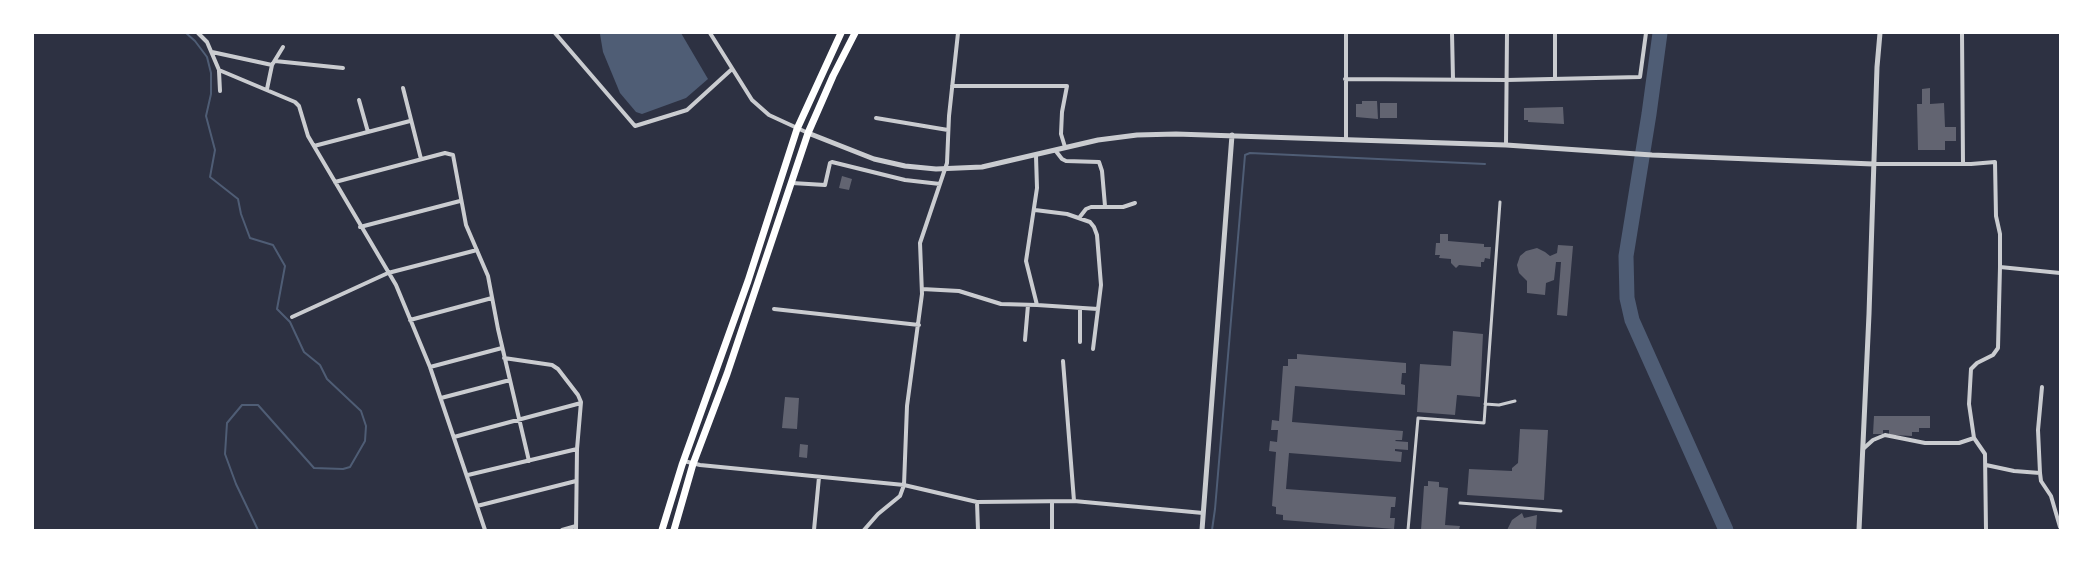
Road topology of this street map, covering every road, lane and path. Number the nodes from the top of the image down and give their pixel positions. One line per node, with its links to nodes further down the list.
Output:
1 (198, 33): 15 (street)
2 (555, 33): 18 (street)
3 (710, 33): 18 (street)
4 (841, 33): 31 (highway)
5 (855, 33): 34 (highway)
6 (958, 33): 24 (street)
7 (1346, 33): 21 (street)
8 (1452, 33): 22 (street)
9 (1507, 33): 23 (street)
10 (1555, 33): 20 (street)
11 (1646, 33): 20 (street)
12 (1880, 33): 43 (street)
13 (1962, 33): 44 (street)
14 (283, 46): 16 (street)
15 (211, 52): 16 (street); 19 (street)
16 (274, 63): 17 (street); 26 (street)
17 (343, 68)
18 (732, 69): 31 (street)
19 (219, 70): 26 (street); 27 (street)
20 (1555, 78): 23 (street)
21 (1345, 79): 22 (street); 36 (street)
22 (1453, 80): 23 (street)
23 (1507, 80): 37 (street)
24 (952, 86): 32 (street); 39 (street)
25 (403, 88): 30 (street)
26 (267, 89): 38 (street)
27 (220, 91)
28 (359, 100): 33 (street)
29 (876, 118): 32 (street)
30 (411, 121): 33 (street); 42 (street)
31 (797, 129): 34 (street); 89 (highway)
32 (948, 130): 45 (street)
33 (368, 132): 38 (street)
34 (808, 133): 45 (street); 47 (highway)
35 (1232, 135): 36 (street); 39 (street); 103 (street)
36 (1346, 140): 37 (street)
37 (1506, 145): 43 (street)
38 (314, 146): 46 (street)
39 (1065, 147): 40 (street)
40 (1055, 149): 41 (street); 52 (street)
41 (1036, 156): 45 (street); 53 (street)
42 (421, 159): 46 (street); 49 (street)
43 (1873, 164): 44 (street); 87 (street)
44 (1963, 164): 57 (street)
45 (946, 169): 48 (street)
46 (335, 182): 55 (street)
47 (792, 183): 48 (street); 90 (highway)
48 (940, 184): 60 (street)
49 (460, 201): 55 (street); 56 (street)
50 (1135, 202): 52 (street)
51 (1500, 202): 82 (street)
52 (1106, 206): 54 (street)
53 (1035, 210): 54 (street); 63 (street)
54 (1079, 218): 66 (street)
55 (360, 227): 58 (street)
56 (477, 250): 58 (street); 61 (street)
57 (2000, 267): 59 (street); 85 (street)
58 (388, 273): 67 (street); 68 (street)
59 (2060, 273)
60 (922, 289): 62 (street); 69 (street)
61 (492, 298): 68 (street); 72 (street)
62 (1028, 305): 63 (street); 70 (street)
63 (1037, 305): 64 (street)
64 (1080, 308): 66 (street); 71 (street)
65 (774, 309): 69 (street)
66 (1098, 309): 73 (street)
67 (292, 317)
68 (410, 320): 76 (street)
69 (919, 325): 96 (street)
70 (1025, 340)
71 (1080, 342)
72 (502, 348): 74 (street); 76 (street)
73 (1093, 349)
74 (504, 358): 77 (street); 81 (street)
75 (1063, 361): 97 (street)
76 (430, 367): 79 (street)
77 (510, 380): 79 (street); 83 (street)
78 (2042, 387): 92 (street)
79 (441, 398): 84 (street)
80 (1515, 401): 82 (street)
81 (581, 403): 83 (street); 86 (street)
82 (1485, 404): 115 (street)
83 (519, 420): 84 (street); 88 (street)
84 (454, 437): 93 (street)
85 (1974, 438): 87 (street); 91 (street)
86 (577, 449): 88 (street); 95 (street)
87 (1863, 450): 116 (street)
88 (529, 461): 93 (street)
89 (684, 461): 90 (street); 108 (highway)
90 (693, 464): 94 (street); 109 (highway)
91 (1986, 465): 92 (street); 117 (street)
92 (2040, 473): 104 (street)
93 (468, 475): 101 (street)
94 (819, 477): 96 (street); 110 (street)
95 (576, 482): 101 (street); 105 (street)
96 (904, 485): 98 (street); 111 (street)
97 (1074, 501): 99 (street); 103 (street)
98 (977, 502): 99 (street); 112 (street)
99 (1052, 502): 113 (street)
100 (1460, 503): 102 (street)
101 (477, 506): 106 (street)
102 (1561, 511)
103 (1203, 513): 114 (street)
104 (2060, 527)
105 (576, 528): 107 (street)
106 (485, 530)
107 (562, 530)
108 (662, 530)
109 (674, 530)
110 (814, 530)
111 (864, 530)
112 (978, 530)
113 (1053, 530)
114 (1202, 530)
115 (1408, 530)
116 (1858, 530)
117 (1986, 530)

